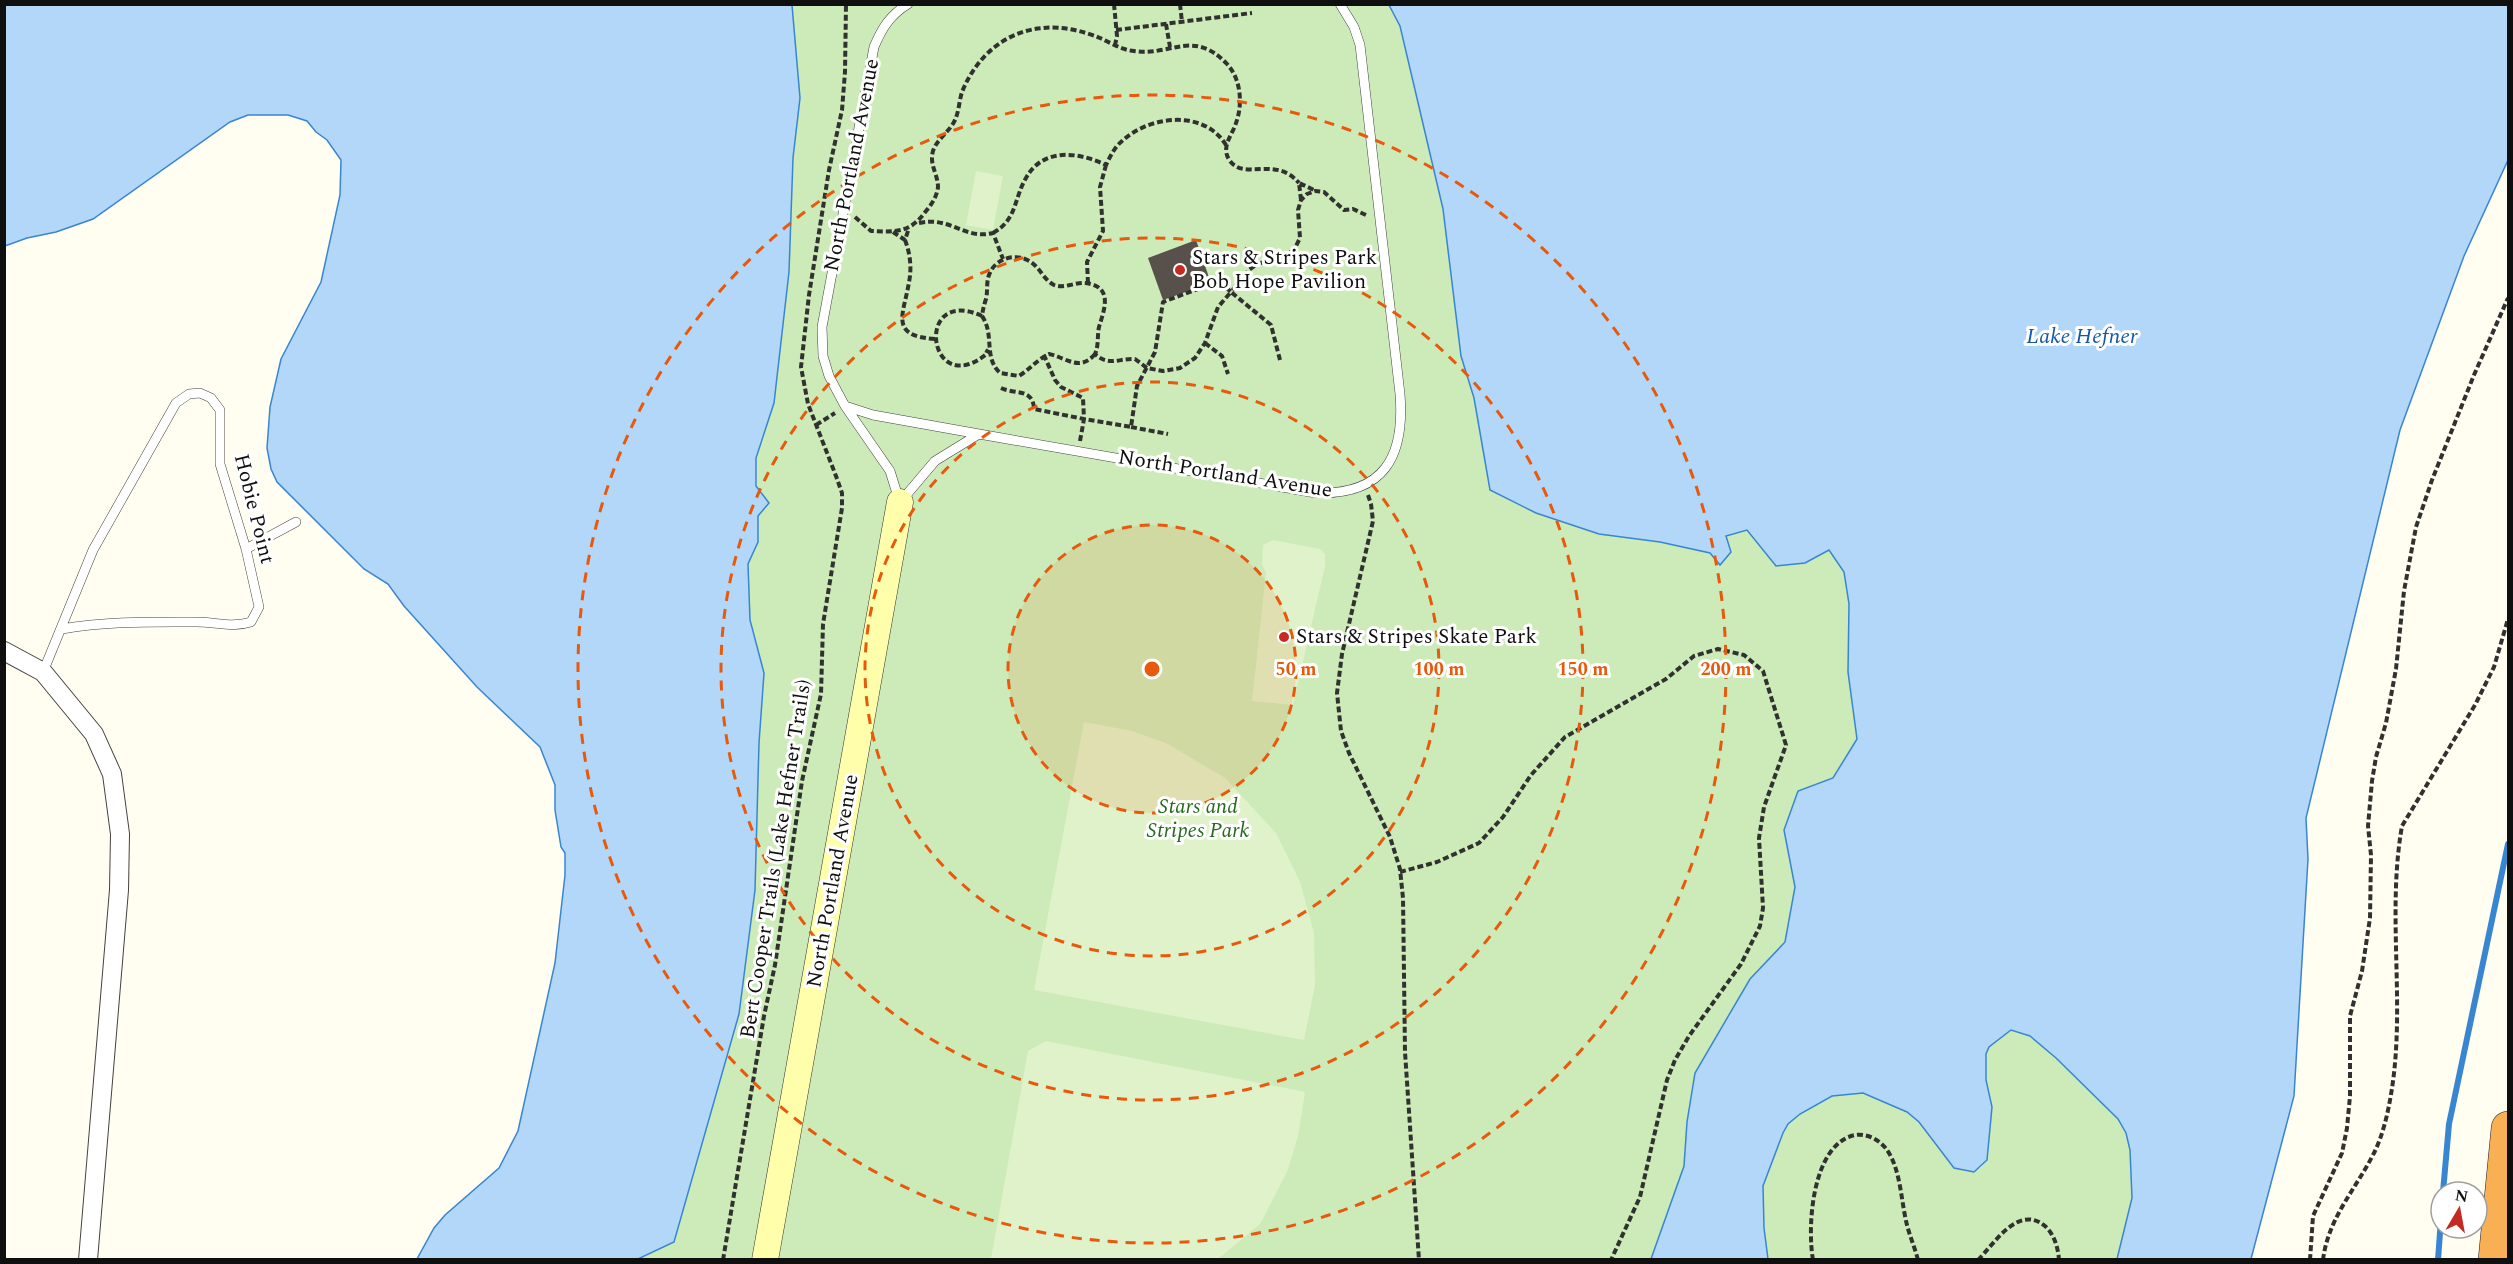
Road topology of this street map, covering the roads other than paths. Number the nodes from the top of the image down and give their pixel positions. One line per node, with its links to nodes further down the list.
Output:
1 (908, 4): 3 (lane, North Portland Avenue)
2 (1340, 4): 4 (lane, North Portland Avenue)
3 (845, 406): 4 (lane, North Portland Avenue); 5 (lane, North Portland Avenue)
4 (979, 434): 5 (lane, North Portland Avenue)
5 (900, 502): 13 (street, North Portland Avenue)
6 (296, 522): 7 (lane)
7 (246, 549): 8 (lane, Hobie Point); 8 (lane, Hobie Point)
8 (62, 629): 10 (lane, Hobie Point)
9 (4, 651): 10 (street)
10 (43, 672): 12 (street)
11 (2508, 1128): 14 (highway)
12 (88, 1260)
13 (765, 1260)
14 (2495, 1260)

